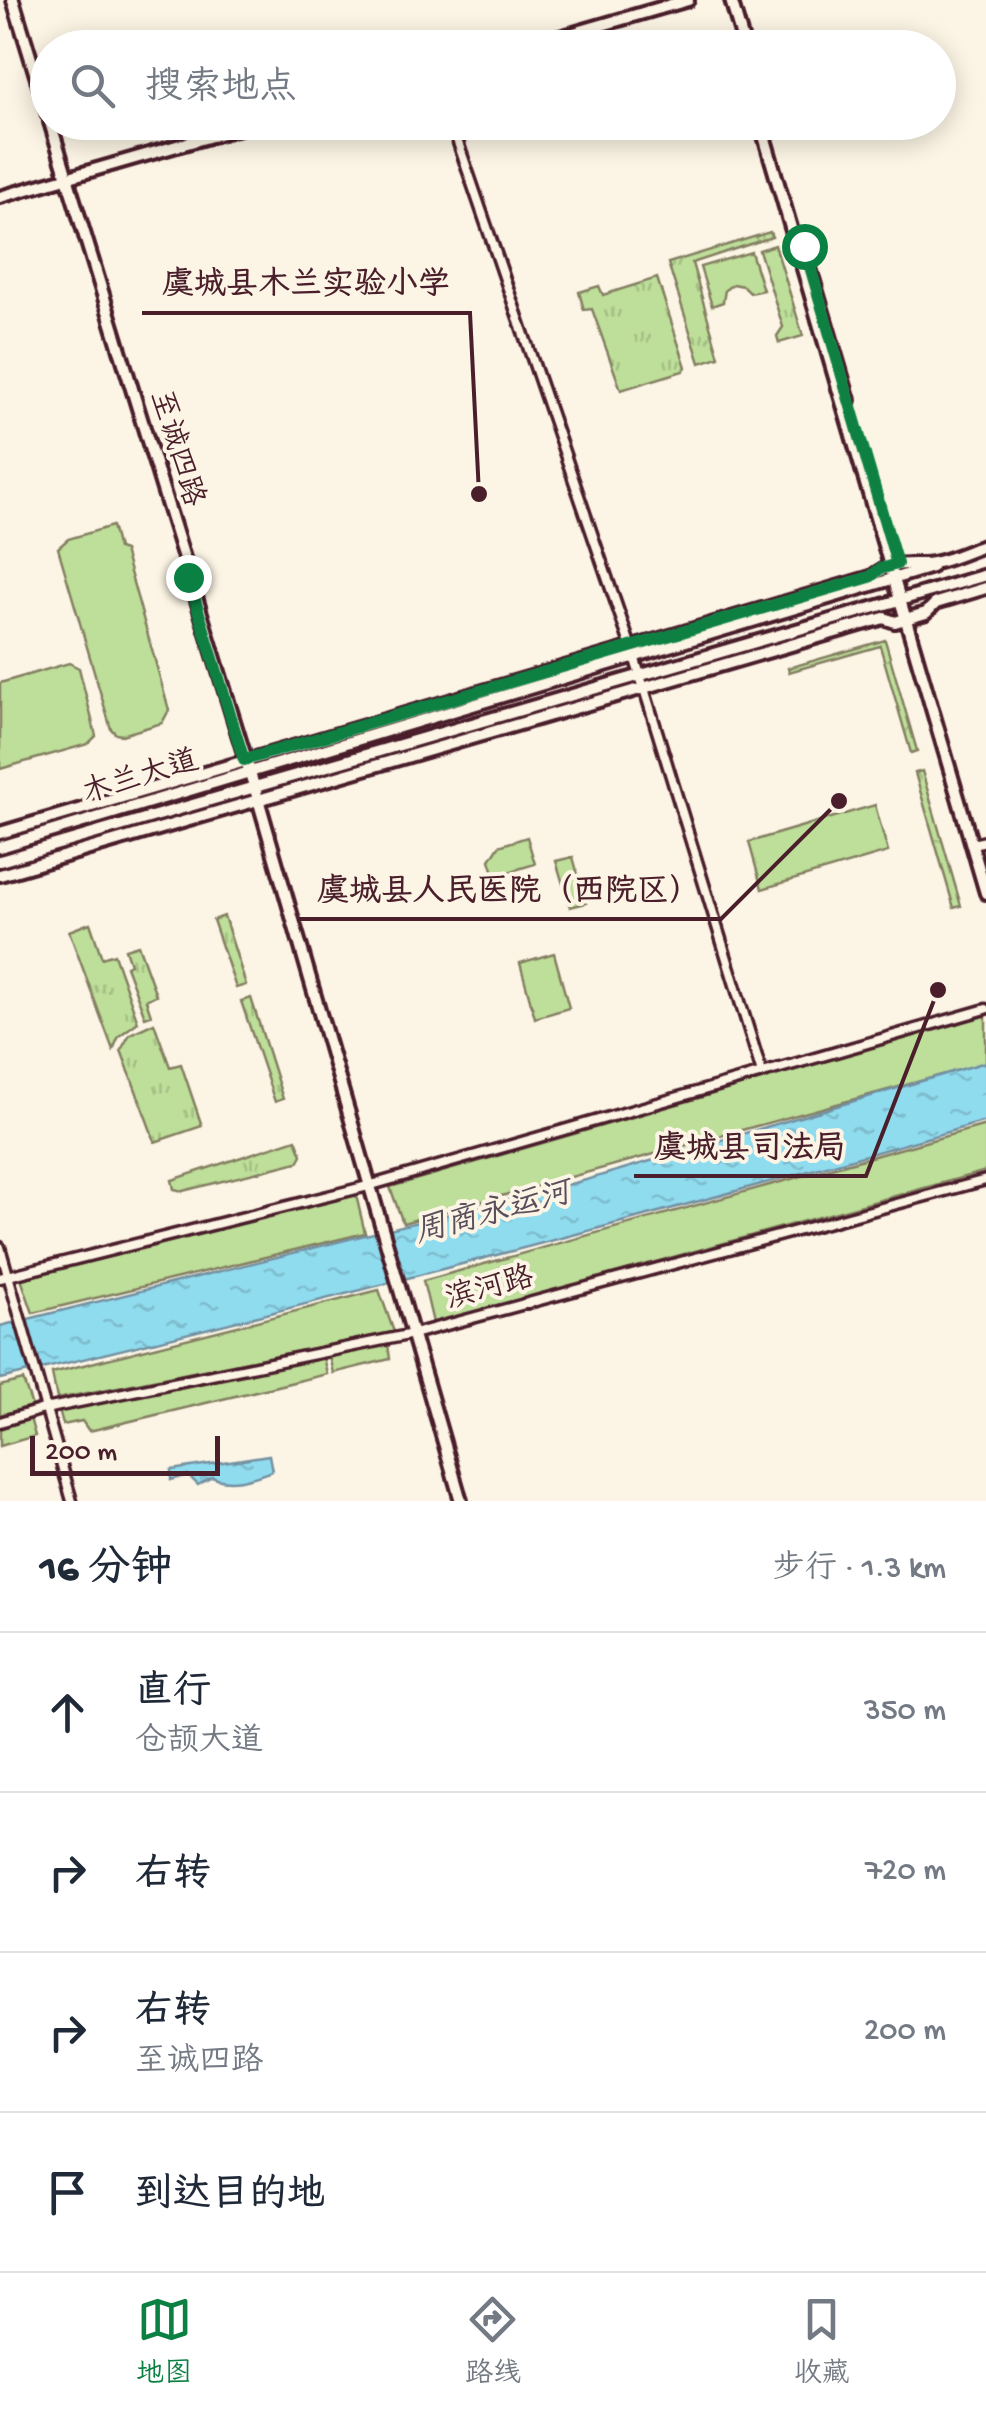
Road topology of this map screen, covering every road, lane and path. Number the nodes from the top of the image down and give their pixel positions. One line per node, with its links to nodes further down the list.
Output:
1 (13, 0): 6 (main road)
2 (688, 0): 4 (main road)
3 (728, 0): 5 (main road)
4 (584, 30)
5 (737, 30)
6 (30, 56)
7 (55, 140): 11 (main road, 至诚四路)
8 (198, 140): 11 (main road)
9 (457, 140): 19 (street)
10 (769, 140): 14 (main road)
11 (66, 178): 12 (main road); 22 (main road, 至诚四路)
12 (0, 197)
13 (986, 549): 14 (main road, 木兰大道)
14 (896, 571): 17 (main road); 19 (main road, 木兰大道)
15 (986, 575): 17 (main road, 木兰大道)
16 (986, 588): 18 (main road)
17 (904, 599): 18 (main road); 20 (main road, 木兰大道)
18 (909, 618): 21 (main road); 25 (main road)
19 (632, 652): 20 (street); 22 (main road, 木兰大道)
20 (639, 676): 21 (street); 23 (main road, 木兰大道)
21 (643, 689): 23 (main road); 32 (street)
22 (246, 766): 23 (main road, 至诚四路); 24 (main road); 26 (main road, 木兰大道)
23 (256, 794): 27 (main road, 木兰大道); 28 (main road); 34 (main road, 至诚四路)
24 (0, 833)
25 (978, 843): 29 (main road); 30 (main road)
26 (0, 847)
27 (0, 861)
28 (0, 875)
29 (986, 875)
30 (986, 893)
31 (986, 1008): 32 (street)
32 (762, 1073): 34 (street)
33 (986, 1180): 37 (street, 滨河路)
34 (368, 1186): 36 (street); 37 (main road, 至诚四路)
35 (0, 1248): 36 (street)
36 (4, 1277): 38 (street)
37 (412, 1334): 38 (street, 滨河路); 41 (main road, 至诚四路)
38 (46, 1409): 39 (street, 滨河路); 40 (street)
39 (0, 1422)
40 (72, 1501)
41 (461, 1501)

